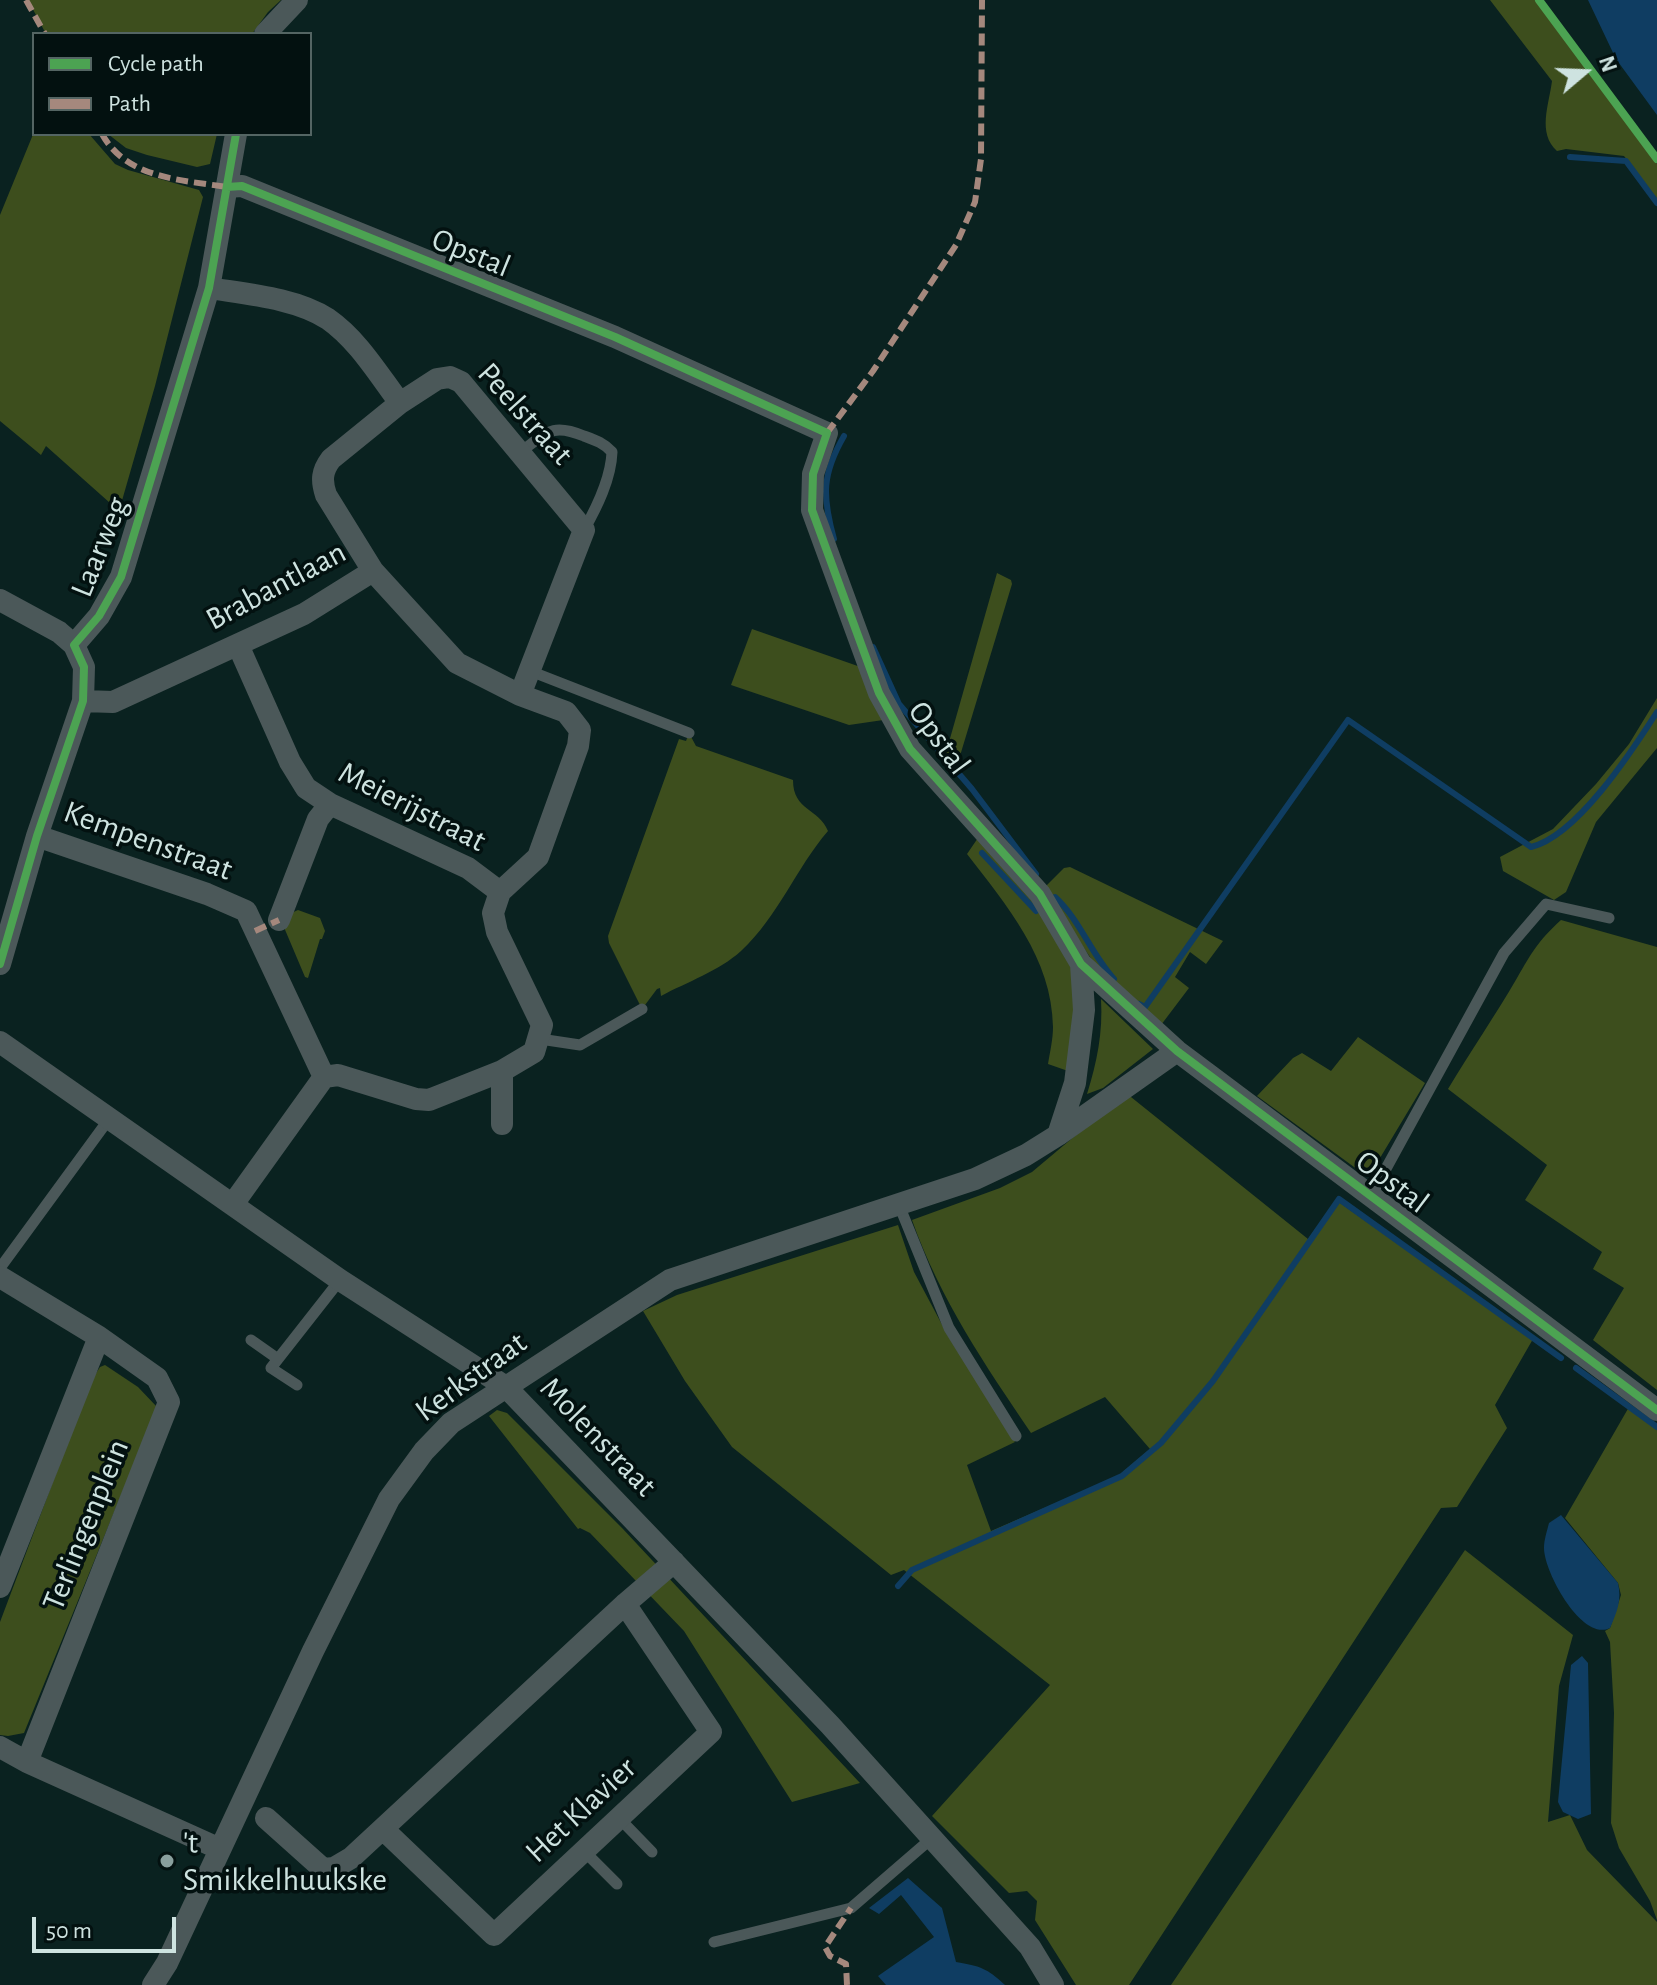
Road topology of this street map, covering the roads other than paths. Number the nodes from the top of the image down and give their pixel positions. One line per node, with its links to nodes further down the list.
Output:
1 (297, 0): 2 (street)
2 (267, 32)
3 (236, 136): 4 (street, Laarweg)
4 (227, 187): 5 (street, Laarweg); 25 (street, Opstal)
5 (209, 288): 6 (street); 11 (street, Laarweg)
6 (400, 403): 7 (street, Peelstraat); 9 (street, Peelstraat)
7 (519, 453): 8 (street, Peelstraat); 8 (lane)
8 (584, 530): 13 (street)
9 (373, 571): 12 (street, Brabantlaan); 15 (street, Brabantlaan)
10 (0, 600): 11 (street)
11 (74, 645): 16 (street)
12 (238, 645): 16 (street, Brabantlaan); 19 (street, Meierijstraat)
13 (530, 671): 14 (lane); 15 (street)
14 (579, 688): 17 (lane); 18 (lane)
15 (520, 695): 17 (street, Brabantlaan)
16 (83, 701): 20 (street)
17 (566, 712): 21 (street)
18 (689, 733)
19 (330, 804): 21 (street, Meierijstraat); 23 (street)
20 (37, 836): 24 (street); 31 (street, Kempenstraat)
21 (500, 892): 27 (street)
22 (1609, 918): 35 (lane)
23 (279, 920)
24 (0, 964)
25 (1081, 964): 29 (street, Opstal); 34 (street)
26 (642, 1009): 27 (lane)
27 (540, 1039): 30 (street)
28 (0, 1042): 32 (street, Molenstraat)
29 (1177, 1051): 34 (street, Kerkstraat); 35 (street, Opstal)
30 (502, 1071): 31 (street); 33 (street)
31 (324, 1077): 36 (street)
32 (109, 1119): 36 (street, Molenstraat); 38 (lane)
33 (502, 1124)
34 (1058, 1135): 37 (street, Kerkstraat)
35 (1371, 1196): 46 (street, Opstal)
36 (233, 1204): 40 (street, Molenstraat)
37 (899, 1205): 45 (street, Kerkstraat); 47 (lane)
38 (0, 1268)
39 (0, 1277): 41 (street, Terlingenplein)
40 (340, 1280): 43 (lane); 45 (street, Molenstraat)
41 (99, 1337): 49 (street, Terlingenplein); 52 (street, Terlingenplein)
42 (251, 1340): 43 (lane)
43 (278, 1359): 44 (lane)
44 (297, 1385)
45 (506, 1387): 48 (street, Molenstraat); 57 (street, Kerkstraat)
46 (1657, 1410)
47 (1016, 1436)
48 (674, 1562): 50 (street); 56 (street, Molenstraat)
49 (0, 1587)
50 (625, 1604): 54 (street, Het Klavier); 55 (street)
51 (0, 1747): 52 (street)
52 (27, 1762): 57 (street)
53 (266, 1818): 55 (street)
54 (619, 1818): 58 (street, Het Klavier); 59 (lane)
55 (384, 1830): 58 (street, Het Klavier)
56 (932, 1838): 61 (lane); 63 (street, Molenstraat)
57 (220, 1849): 62 (street, Kerkstraat)
58 (584, 1851): 60 (lane)
59 (652, 1852)
60 (617, 1884)
61 (714, 1942)
62 (153, 1985)
63 (1053, 1985)

